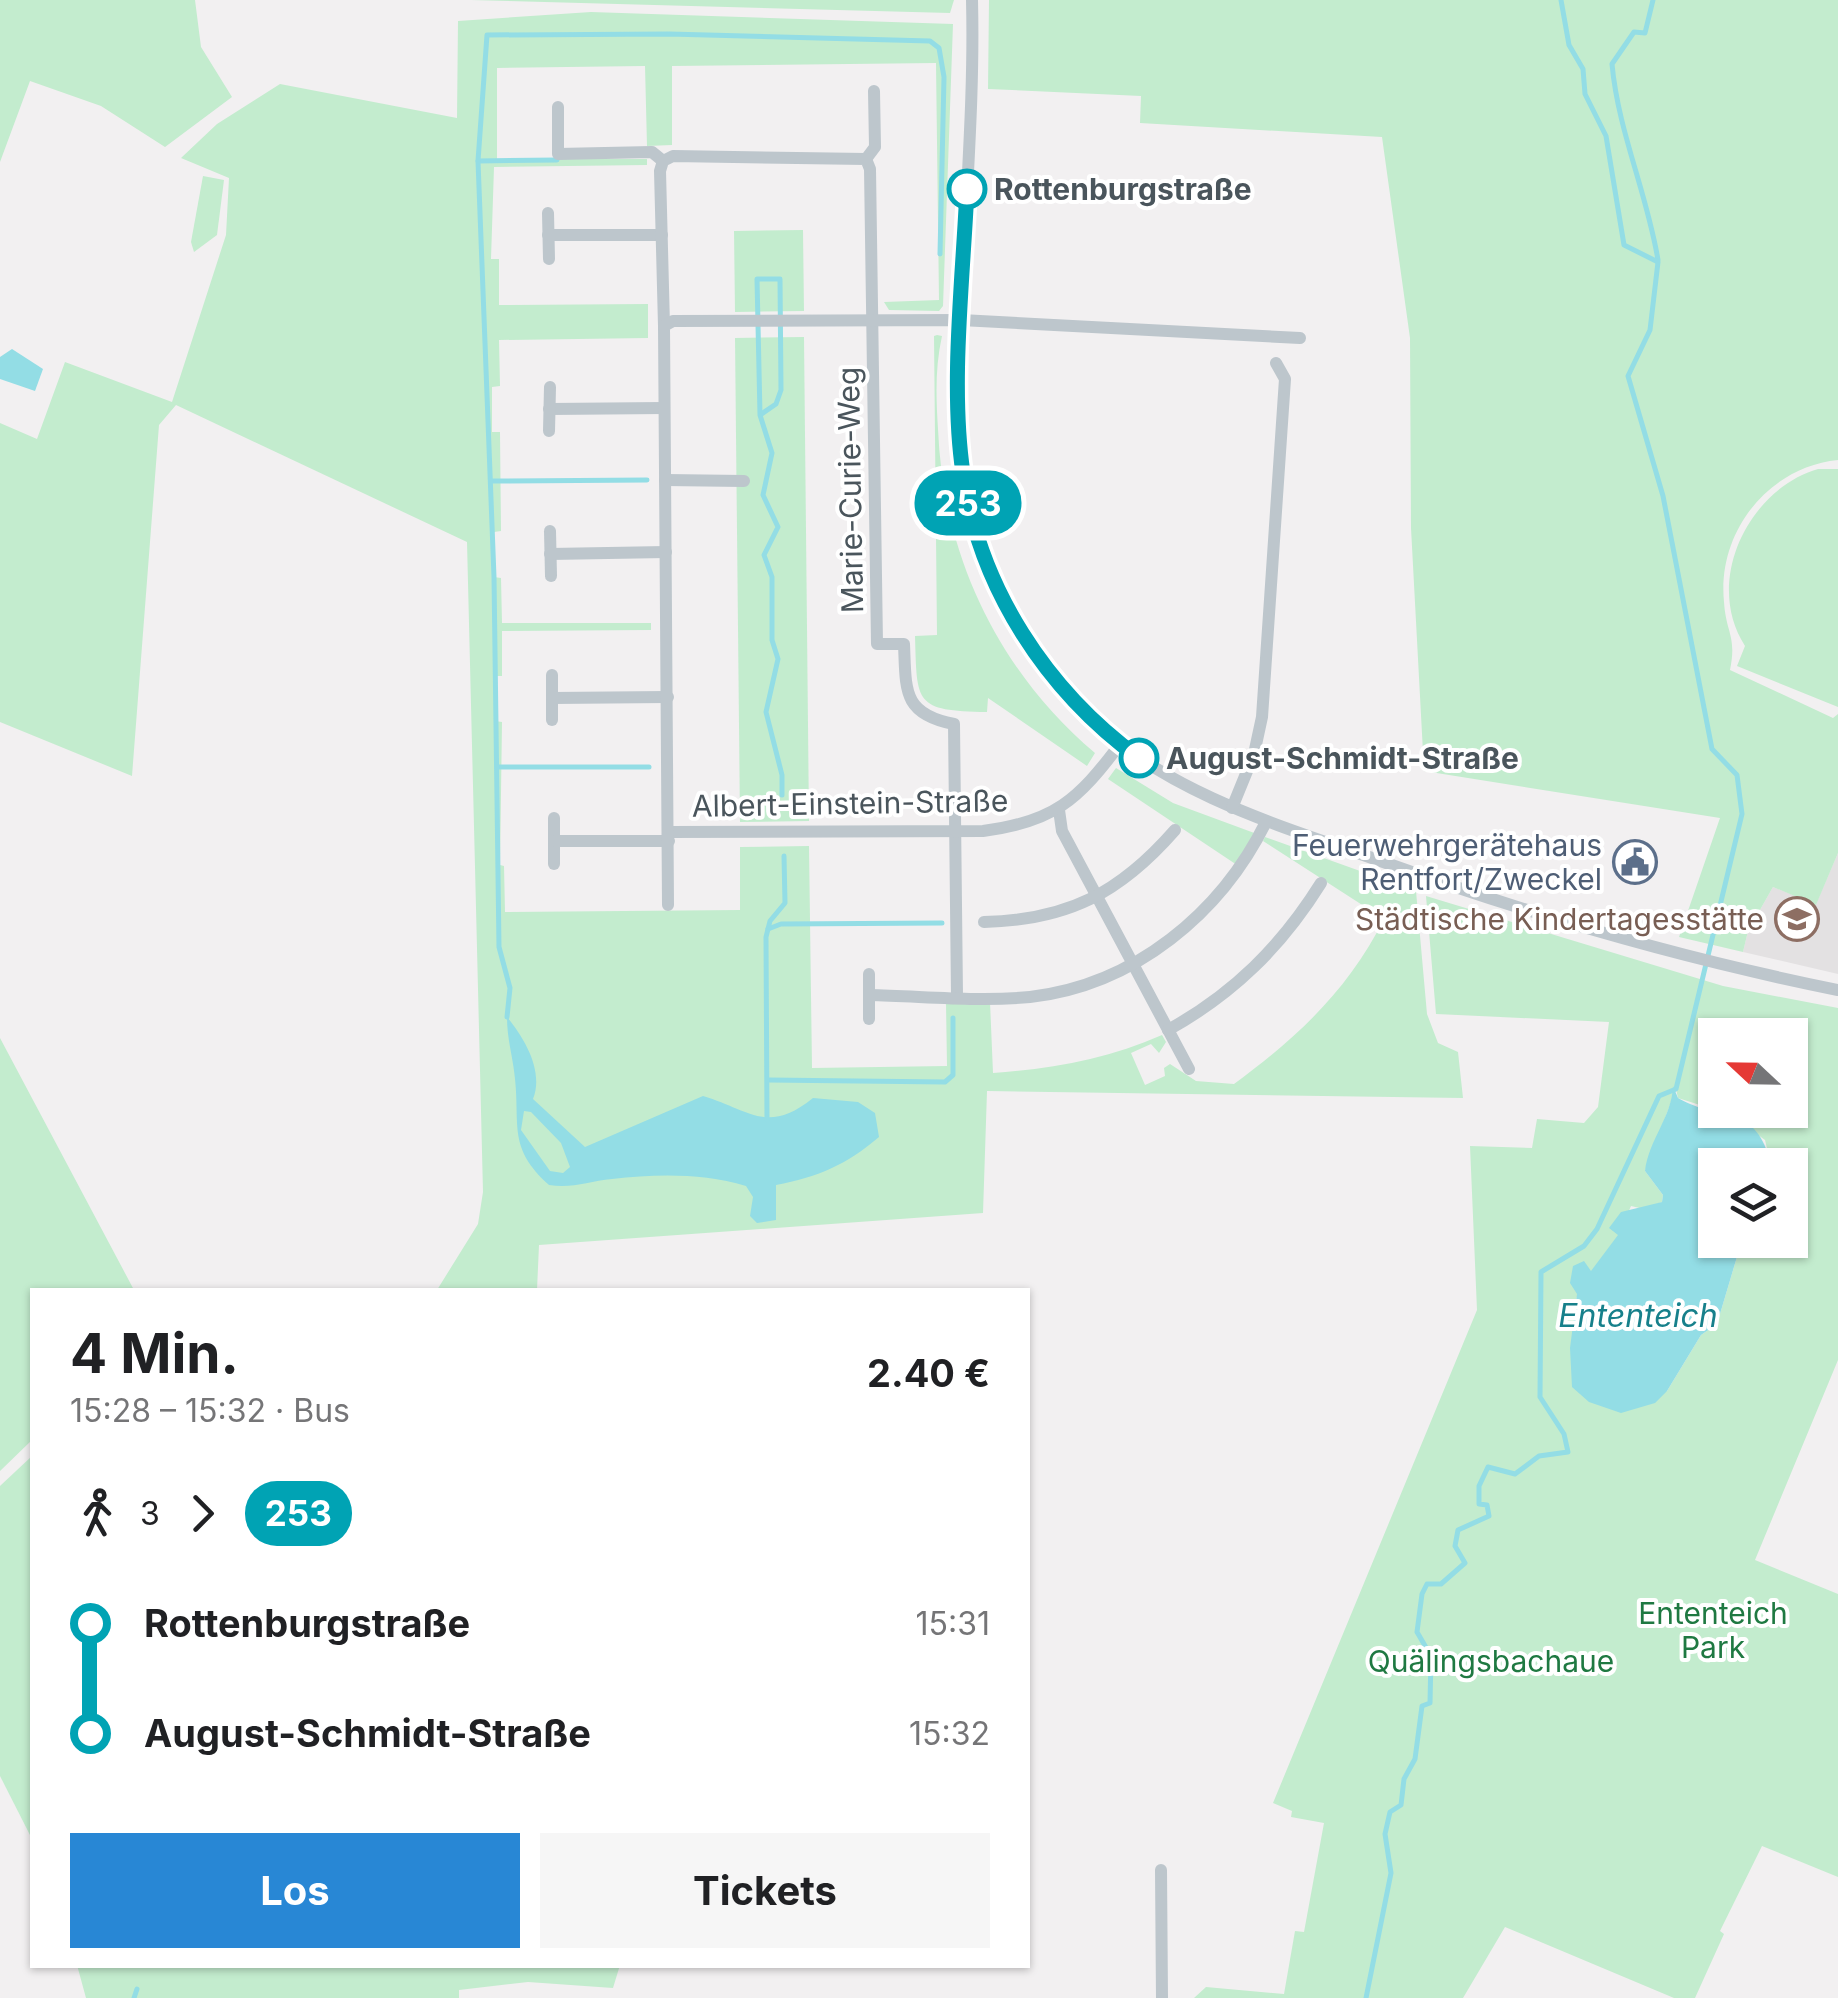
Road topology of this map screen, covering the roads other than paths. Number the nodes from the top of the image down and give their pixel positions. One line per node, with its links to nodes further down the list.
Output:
1 (972, 0): 11 (street)
2 (874, 91): 4 (street)
3 (558, 107): 5 (street)
4 (866, 159): 5 (street); 10 (street)
5 (664, 161): 7 (street, Albert-Einstein-Straße)
6 (548, 214): 8 (street)
7 (662, 234): 8 (street); 12 (street, Albert-Einstein-Straße)
8 (548, 235): 9 (street)
9 (548, 259)
10 (872, 320): 11 (street); 12 (street); 34 (street, Marie-Curie-Weg)
11 (961, 320): 13 (street); 29 (street)
12 (664, 326): 17 (street, Albert-Einstein-Straße)
13 (1300, 338)
14 (1276, 363): 30 (street)
15 (550, 387): 16 (street)
16 (550, 408): 17 (street); 18 (street)
17 (664, 408): 19 (street, Albert-Einstein-Straße)
18 (549, 431)
19 (665, 480): 20 (street); 22 (street, Albert-Einstein-Straße)
20 (744, 480)
21 (550, 531): 23 (street)
22 (666, 552): 23 (street); 26 (street, Albert-Einstein-Straße)
23 (550, 554): 24 (street)
24 (550, 576)
25 (552, 675): 27 (street)
26 (668, 697): 27 (street); 36 (street, Albert-Einstein-Straße)
27 (552, 698): 28 (street)
28 (552, 720)
29 (1120, 744): 30 (street); 31 (street, Albert-Einstein-Straße)
30 (1232, 808): 33 (street)
31 (1059, 810): 34 (street, Albert-Einstein-Straße); 40 (street)
32 (554, 818): 37 (street)
33 (1266, 822): 43 (street); 45 (street)
34 (956, 830): 36 (street, Albert-Einstein-Straße); 47 (street, Marie-Curie-Weg)
35 (1175, 830): 40 (street)
36 (668, 837): 37 (street, Albert-Einstein-Straße); 41 (street, Albert-Einstein-Straße)
37 (554, 842): 38 (street)
38 (554, 864)
39 (1320, 884): 49 (street)
40 (1096, 898): 42 (street); 43 (street)
41 (668, 905)
42 (984, 922)
43 (1134, 963): 47 (street); 49 (street)
44 (870, 974): 46 (street)
45 (1838, 990)
46 (869, 995): 47 (street); 48 (street)
47 (957, 996)
48 (869, 1019)
49 (1168, 1030): 50 (street)
50 (1190, 1070)
51 (1161, 1870): 52 (street)
52 (1162, 1998)

